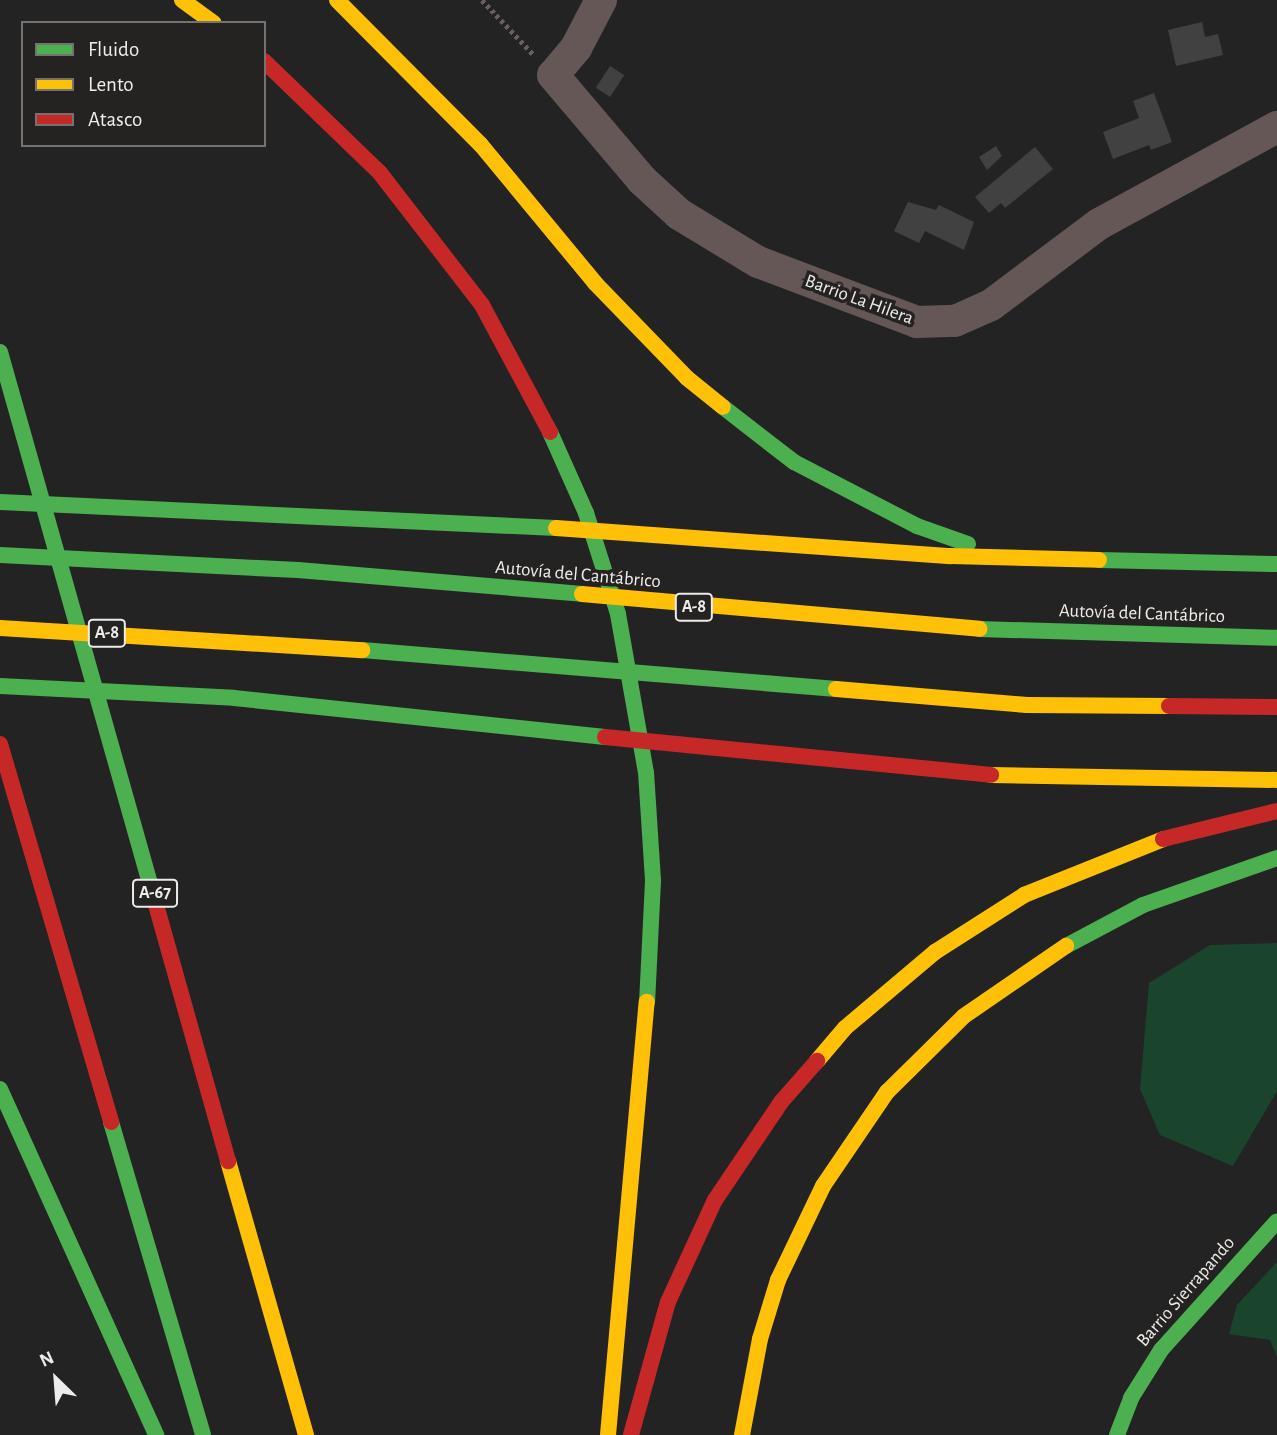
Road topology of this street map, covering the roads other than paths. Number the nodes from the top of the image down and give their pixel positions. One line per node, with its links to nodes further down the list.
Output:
1 (182, 0): 4 (main road)
2 (337, 0): 10 (main road)
3 (600, 0): 6 (street, Barrio La Hilera)
4 (211, 21)
5 (266, 63): 25 (main road)
6 (1277, 127)
7 (0, 352): 24 (main road, A-67)
8 (0, 502): 10 (main road)
9 (0, 555): 13 (main road, Autovía del Cantábrico / A-8)
10 (1102, 562): 11 (main road)
11 (1277, 564)
12 (0, 628): 15 (main road, A-8)
13 (1277, 638)
14 (0, 686): 17 (main road)
15 (1277, 707)
16 (0, 744): 23 (main road)
17 (1277, 780)
18 (1277, 811): 26 (main road)
19 (1277, 858): 27 (main road)
20 (0, 1089): 22 (main road)
21 (1277, 1220): 28 (main road, Barrio Sierrapando)
22 (156, 1435)
23 (203, 1435)
24 (306, 1435)
25 (608, 1435)
26 (631, 1435)
27 (742, 1435)
28 (1116, 1435)

